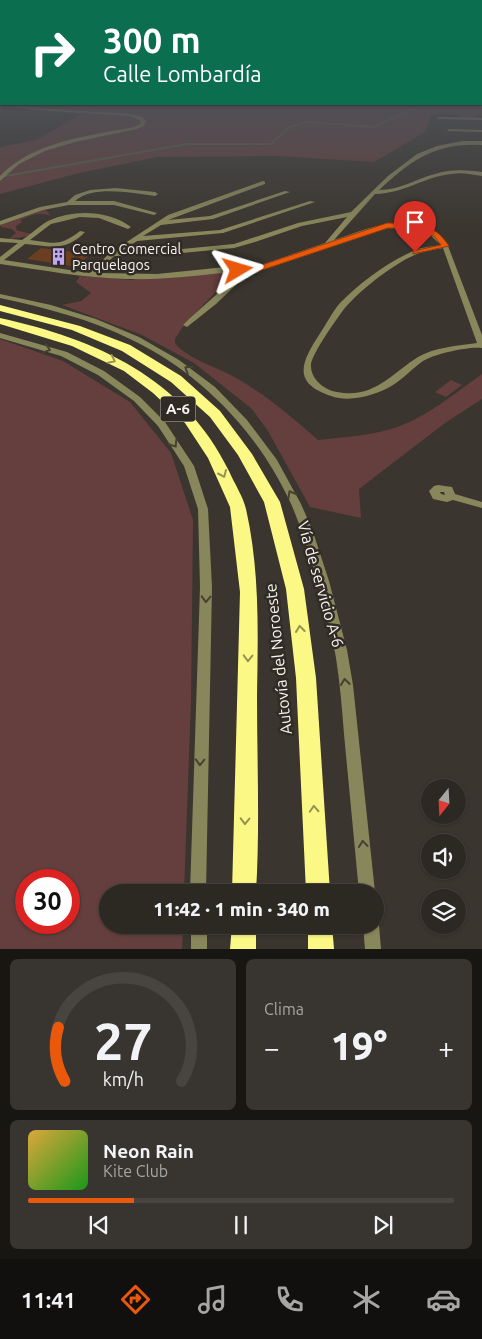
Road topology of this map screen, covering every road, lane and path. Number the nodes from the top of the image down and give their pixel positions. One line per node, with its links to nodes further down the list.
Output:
1 (81, 141): 4 (street)
2 (482, 143): 7 (street)
3 (482, 174): 7 (street)
4 (0, 179)
5 (263, 183): 14 (street)
6 (287, 192): 14 (street)
7 (374, 192): 12 (street)
8 (155, 194): 10 (street)
9 (312, 202): 17 (street)
10 (69, 203): 11 (street); 13 (street)
11 (154, 213)
12 (351, 214): 20 (street); 22 (street)
13 (0, 223)
14 (158, 223): 17 (street)
15 (128, 227): 19 (street)
16 (82, 232): 19 (street)
17 (133, 239): 22 (street)
18 (0, 240): 19 (street)
19 (25, 241): 23 (street)
20 (327, 244): 21 (street); 24 (street)
21 (445, 246): 34 (street); 34 (street)
22 (112, 254): 27 (street)
23 (0, 261): 27 (street)
24 (270, 264): 25 (street); 26 (street)
25 (230, 269): 26 (street); 27 (street)
26 (250, 271): 32 (street)
27 (91, 275)
28 (0, 296): 41 (street, Vía de servicio A-6, one-way to 28)
29 (0, 302): 35 (highway)
30 (0, 308): 35 (highway, Autovía del Noroeste / A-6)
31 (0, 321): 39 (highway, Autovía del Noroeste / A-6, one-way to 39)
32 (186, 325)
33 (0, 335): 38 (street, one-way to 38)
34 (481, 345)
35 (126, 348): 40 (highway, Autovía del Noroeste / A-6, one-way to 35)
36 (451, 496): 37 (street)
37 (482, 505)
38 (198, 884)
39 (244, 884)
40 (318, 884)
41 (367, 884)
42 (199, 934): 46 (street)
43 (244, 934): 47 (highway)
44 (321, 934): 48 (highway)
45 (372, 934): 49 (street)
46 (199, 949)
47 (243, 949)
48 (322, 949)
49 (373, 949)

